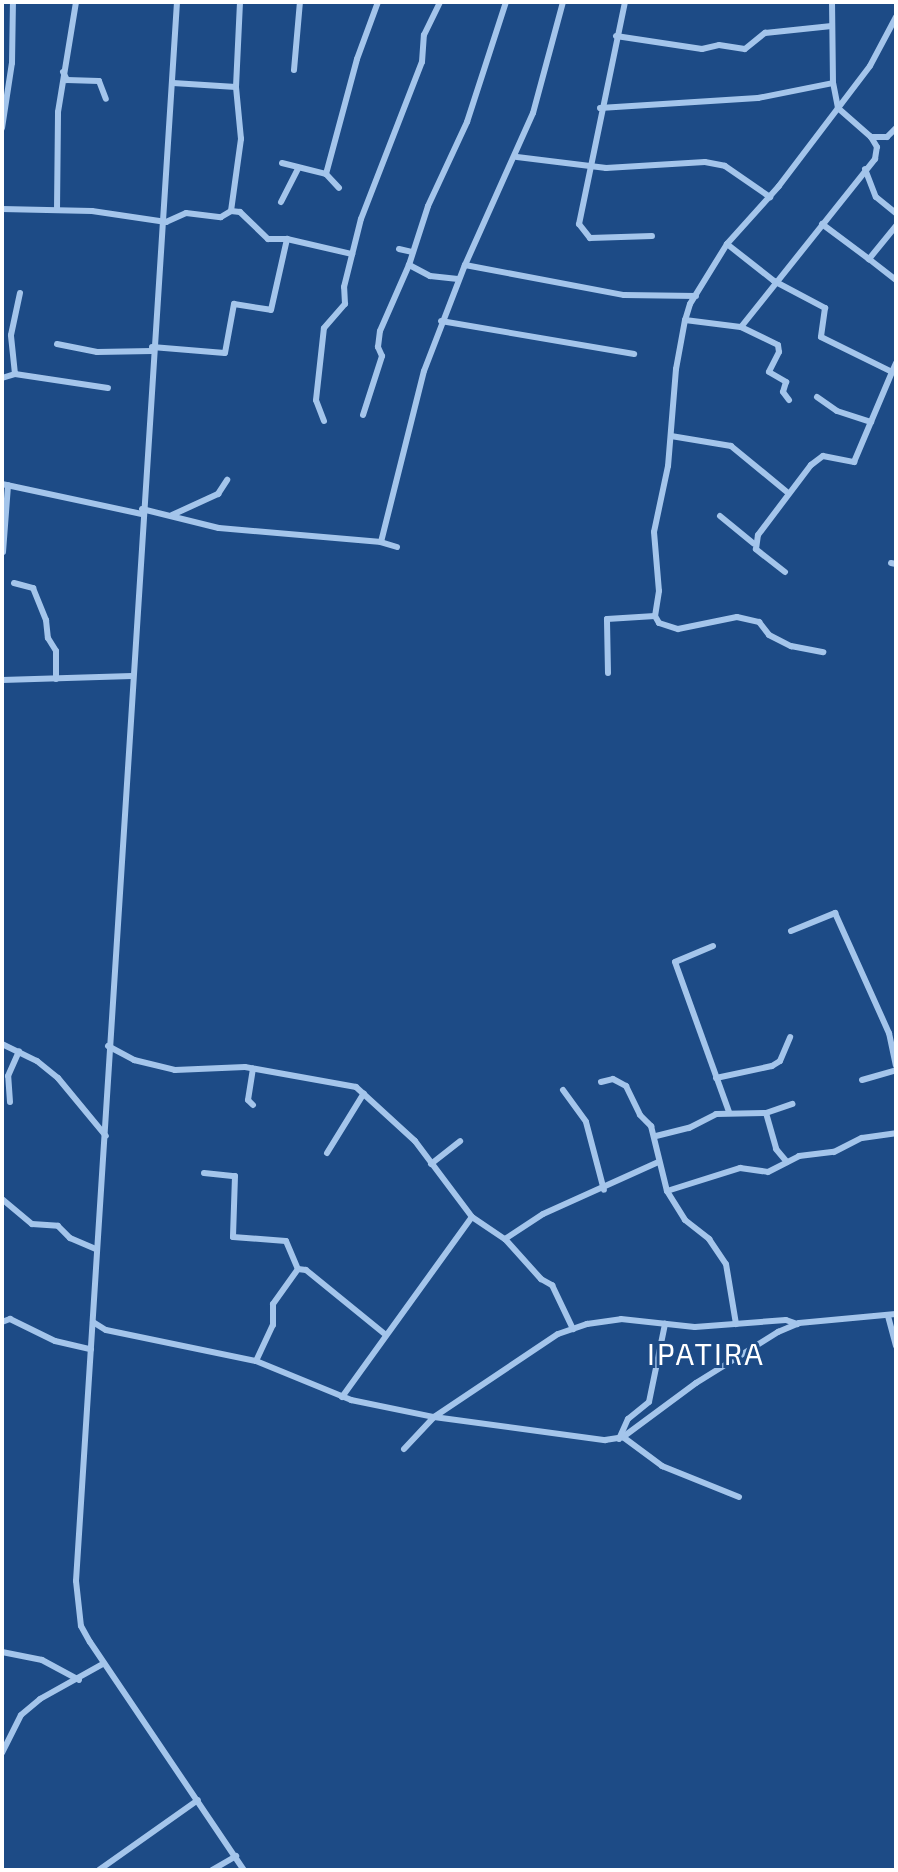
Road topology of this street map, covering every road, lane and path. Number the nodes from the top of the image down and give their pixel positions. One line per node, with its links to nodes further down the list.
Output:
1 (13, 2): 23 (street)
2 (76, 2): 16 (street)
3 (177, 2): 18 (street)
4 (240, 2): 19 (street)
5 (300, 2): 15 (street)
6 (378, 2): 31 (street)
7 (440, 2): 47 (street)
8 (506, 2): 46 (street)
9 (563, 2): 26 (street)
10 (625, 2): 14 (street)
11 (832, 2): 13 (street)
12 (896, 17): 22 (street)
13 (832, 26): 14 (street); 17 (street)
14 (616, 36): 21 (street)
15 (293, 70)
16 (63, 72): 20 (street); 35 (street)
17 (833, 82): 21 (street); 22 (street)
18 (173, 83): 19 (street); 39 (street)
19 (236, 87): 36 (street)
20 (106, 99)
21 (600, 108): 28 (street)
22 (838, 108): 25 (street); 33 (street)
23 (2, 128)
24 (896, 128): 25 (street)
25 (872, 137): 30 (street)
26 (517, 157): 28 (street); 50 (street)
27 (282, 163): 29 (street)
28 (589, 164): 33 (street); 42 (street)
29 (298, 169): 31 (street); 34 (street)
30 (865, 169): 38 (street); 40 (street)
31 (326, 174): 32 (street)
32 (339, 188)
33 (770, 197): 44 (street)
34 (281, 202)
35 (57, 210): 37 (street); 39 (street)
36 (231, 211): 39 (street); 43 (street)
37 (4, 212)
38 (896, 213)
39 (166, 222): 60 (street)
40 (822, 224): 48 (street); 53 (street)
41 (896, 226): 48 (street)
42 (652, 236)
43 (286, 239): 47 (street); 60 (street)
44 (727, 244): 53 (street); 55 (street)
45 (399, 250): 46 (street)
46 (412, 252): 49 (street)
47 (352, 254): 71 (street)
48 (869, 258): 52 (street)
49 (409, 265): 51 (street); 70 (street)
50 (465, 265): 51 (street); 55 (street)
51 (458, 279): 57 (street)
52 (896, 280)
53 (774, 281): 58 (street); 63 (street)
54 (20, 293): 64 (street)
55 (697, 296): 56 (street)
56 (685, 320): 58 (street); 73 (street)
57 (441, 321): 61 (street); 80 (street)
58 (741, 327): 69 (street)
59 (57, 344): 60 (street)
60 (152, 349): 77 (street)
61 (634, 354)
62 (896, 363): 63 (street)
63 (892, 372): 72 (street)
64 (15, 374): 65 (street); 66 (street)
65 (3, 378): 67 (street)
66 (108, 388)
67 (2, 389)
68 (817, 397): 72 (street)
69 (789, 400)
70 (363, 415)
71 (324, 421)
72 (872, 422): 76 (street)
73 (671, 436): 76 (street); 86 (street)
74 (226, 480): 78 (street)
75 (5, 485): 77 (street); 83 (street)
76 (786, 492): 81 (street)
77 (142, 512): 78 (street); 89 (street)
78 (172, 515): 80 (street)
79 (720, 516): 81 (street)
80 (381, 542): 82 (street)
81 (753, 543): 84 (street)
82 (397, 547)
83 (4, 552)
84 (785, 572)
85 (14, 583): 90 (street)
86 (655, 616): 87 (street); 88 (street)
87 (823, 652)
88 (608, 673)
89 (132, 676): 90 (street); 96 (street)
90 (56, 679): 91 (street)
91 (2, 680)
92 (791, 931): 99 (street)
93 (713, 946): 100 (street)
94 (790, 1037): 100 (street)
95 (2, 1044): 97 (street)
96 (108, 1046): 98 (street); 112 (street)
97 (19, 1051): 105 (street); 112 (street)
98 (253, 1068): 104 (street); 107 (street)
99 (896, 1068): 101 (street)
100 (716, 1078): 108 (street)
101 (862, 1080)
102 (601, 1083): 111 (street)
103 (563, 1090): 119 (street)
104 (365, 1093): 114 (street); 117 (street)
105 (10, 1102)
106 (792, 1104): 109 (street)
107 (253, 1105)
108 (729, 1112): 109 (street); 111 (street)
109 (766, 1112): 115 (street)
110 (896, 1133): 115 (street)
111 (656, 1136): 116 (street)
112 (107, 1138): 124 (street)
113 (460, 1141): 117 (street)
114 (327, 1153)
115 (787, 1161): 120 (street)
116 (658, 1162): 119 (street); 120 (street)
117 (431, 1164): 122 (street)
118 (204, 1173): 125 (street)
119 (604, 1190): 123 (street)
120 (667, 1191): 132 (street)
121 (2, 1199): 124 (street)
122 (472, 1217): 123 (street); 136 (street)
123 (505, 1238): 133 (street)
124 (96, 1249): 129 (street)
125 (298, 1269): 136 (street); 139 (street)
126 (896, 1314): 127 (street)
127 (888, 1316): 130 (street); 137 (street)
128 (2, 1322): 138 (street)
129 (93, 1322): 134 (street); 135 (street)
130 (794, 1323): 132 (street); 142 (street)
131 (665, 1324): 132 (street); 133 (street); 142 (street)
132 (736, 1324)
133 (573, 1329): 141 (street)
134 (106, 1330): 135 (street); 139 (street)
135 (92, 1335): 138 (street)
136 (386, 1335): 140 (street)
137 (896, 1346)
138 (91, 1349): 146 (street)
139 (256, 1361): 140 (street)
140 (342, 1397): 141 (street)
141 (433, 1417): 142 (street); 143 (street)
142 (621, 1438): 144 (street)
143 (404, 1449)
144 (739, 1497)
145 (2, 1652): 147 (street)
146 (103, 1664): 147 (street); 149 (street)
147 (79, 1680): 148 (street)
148 (2, 1753)
149 (198, 1800): 150 (street); 151 (street)
150 (236, 1856): 152 (street); 153 (street)
151 (99, 1870)
152 (212, 1870)
153 (244, 1870)

